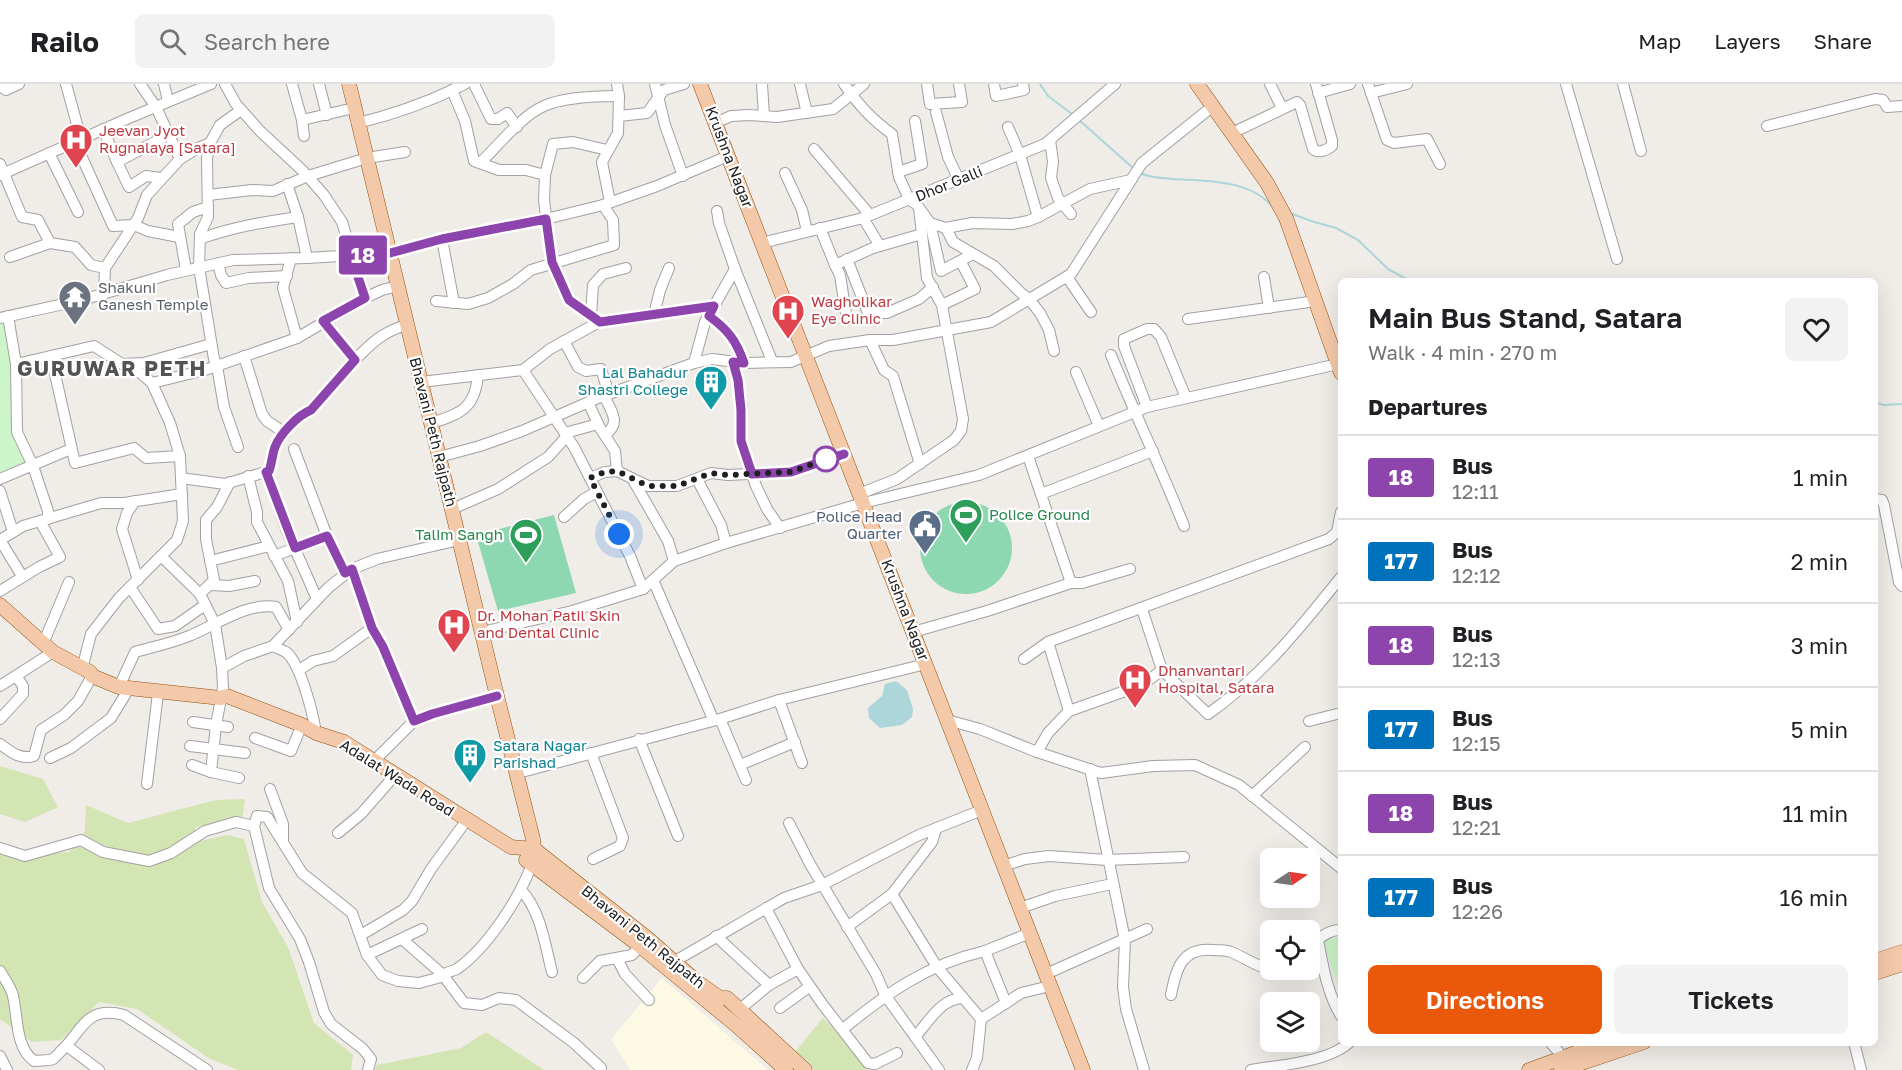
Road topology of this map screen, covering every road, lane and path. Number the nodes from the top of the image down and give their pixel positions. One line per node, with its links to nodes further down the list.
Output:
1 (20, 84): 31 (street)
2 (66, 84): 61 (street)
3 (140, 84): 41 (street)
4 (165, 84): 38 (street)
5 (211, 84): 38 (street)
6 (225, 84): 44 (street)
7 (292, 84): 50 (street)
8 (319, 84): 47 (street)
9 (349, 84): 42 (main road, Bhavani Peth Rajpath)
10 (465, 84): 34 (street)
11 (474, 84): 55 (street)
12 (616, 84): 35 (street)
13 (655, 84): 37 (street)
14 (684, 84): 37 (street)
15 (700, 84): 53 (main road, Krushna Nagar)
16 (762, 84): 49 (street)
17 (800, 84): 46 (street)
18 (844, 84): 36 (street)
19 (864, 84): 36 (street)
20 (927, 84): 21 (street)
21 (959, 84)
22 (994, 84): 23 (street)
23 (1023, 84)
24 (1115, 84): 62 (street, Dhor Galli)
25 (1197, 84): 39 (main road)
26 (1270, 84): 43 (street)
27 (1350, 84): 32 (street)
28 (1407, 84): 33 (street)
29 (1566, 84): 118 (street)
30 (1623, 84): 66 (street)
31 (0, 86)
32 (1317, 88): 43 (street)
33 (1369, 88): 75 (street)
34 (452, 90): 52 (street); 74 (street)
35 (619, 96): 48 (street); 55 (street)
36 (852, 96): 46 (street); 77 (street)
37 (659, 97): 48 (street); 81 (street)
38 (168, 102): 41 (street)
39 (1213, 106): 58 (main road); 84 (street)
40 (1902, 106): 54 (street)
41 (156, 107): 57 (street); 59 (street)
42 (354, 108): 47 (street); 52 (main road, Bhavani Peth Rajpath)
43 (1282, 108): 58 (street)
44 (241, 110): 63 (street); 80 (street)
45 (936, 112): 83 (street)
46 (807, 113): 49 (street)
47 (327, 115): 50 (street)
48 (619, 116): 65 (street)
49 (764, 116): 53 (street)
50 (302, 120): 60 (street)
51 (915, 121): 77 (street)
52 (358, 123): 71 (main road, Bhavani Peth Rajpath)
53 (715, 123): 70 (main road, Krushna Nagar)
54 (1767, 126)
55 (517, 127): 74 (street)
56 (1008, 127): 69 (street)
57 (104, 129): 61 (street); 73 (street)
58 (1232, 133): 138 (main road)
59 (168, 135): 72 (street); 73 (street)
60 (304, 136)
61 (78, 140): 68 (street); 100 (street)
62 (1050, 140): 69 (street, Dhor Galli); 89 (street)
63 (210, 143): 72 (street); 86 (street)
64 (814, 149): 95 (street)
65 (607, 150): 79 (street); 88 (street)
66 (1641, 151)
67 (405, 152): 71 (street)
68 (49, 153): 76 (street); 93 (street)
69 (1020, 155): 83 (street, Dhor Galli); 97 (street)
70 (728, 156): 81 (street); 109 (main road, Krushna Nagar)
71 (367, 158): 80 (street); 111 (main road, Bhavani Peth Rajpath)
72 (180, 159): 82 (street)
73 (117, 162): 82 (street)
74 (480, 163): 79 (street)
75 (1440, 164)
76 (1, 171): 108 (street)
77 (898, 172): 87 (street)
78 (785, 173): 103 (street)
79 (545, 175): 98 (street)
80 (308, 176): 85 (street); 113 (street)
81 (683, 176): 88 (street)
82 (161, 178): 100 (street)
83 (959, 180): 87 (street, Dhor Galli)
84 (1131, 180): 89 (street); 130 (street)
85 (287, 184): 86 (street); 96 (street)
86 (208, 195): 90 (street)
87 (909, 199): 91 (street); 95 (street, Dhor Galli)
88 (606, 203): 98 (street); 119 (street)
89 (1063, 204): 94 (street); 97 (street)
90 (208, 207): 105 (street); 106 (street)
91 (919, 208): 99 (street); 104 (street)
92 (717, 211): 127 (street)
93 (78, 212)
94 (1071, 214)
95 (866, 216): 101 (street, Dhor Galli); 110 (street)
96 (298, 217): 106 (street); 116 (street)
97 (1038, 217): 102 (street)
98 (546, 219): 107 (street); 119 (street)
99 (930, 223): 102 (street); 120 (street)
100 (134, 225): 105 (street); 124 (street)
101 (820, 228): 103 (street, Dhor Galli); 122 (street)
102 (946, 228): 112 (street)
103 (807, 231): 109 (street, Dhor Galli)
104 (922, 234): 110 (street); 133 (street)
105 (179, 237): 128 (street)
106 (200, 239): 123 (street)
107 (442, 239): 111 (street); 139 (street)
108 (50, 243): 114 (street); 124 (street)
109 (762, 243): 160 (main road, Krushna Nagar)
110 (880, 246): 117 (street)
111 (390, 253): 113 (street); 132 (main road, Bhavani Peth Rajpath)
112 (973, 254): 120 (street); 136 (street)
113 (351, 256): 116 (street); 135 (street)
114 (10, 257)
115 (291, 258): 116 (street); 121 (street); 129 (street)
116 (308, 258)
117 (847, 259): 122 (street); 133 (street)
118 (1617, 259)
119 (552, 262): 139 (street); 146 (street)
120 (960, 262): 140 (street)
121 (218, 263): 123 (street); 129 (street)
122 (835, 265): 147 (street)
123 (199, 267): 128 (street); 155 (street)
124 (105, 268): 134 (street)
125 (626, 268): 146 (street)
126 (669, 268): 144 (street)
127 (735, 269): 142 (street); 162 (street)
128 (186, 270): 134 (street)
129 (287, 276): 152 (street)
130 (1067, 277): 136 (street); 143 (street)
131 (1264, 277): 141 (street)
132 (398, 286): 135 (street); 150 (main road, Bhavani Peth Rajpath)
133 (933, 287): 140 (street)
134 (104, 293): 145 (street)
135 (365, 298): 149 (street)
136 (1029, 299): 151 (street); 156 (street)
137 (436, 301): 139 (street)
138 (1316, 302): 141 (street); 167 (main road)
139 (454, 303)
140 (942, 305): 151 (street)
141 (1269, 308): 148 (street)
142 (712, 311): 144 (street); 163 (street); 164 (street)
143 (1091, 312)
144 (654, 315): 146 (street)
145 (4, 317): 165 (street)
146 (595, 319): 154 (street)
147 (847, 320)
148 (1188, 320)
149 (323, 321): 152 (street); 161 (street)
150 (407, 325): 161 (street); 173 (main road, Bhavani Peth Rajpath)
151 (948, 329): 153 (street); 195 (street)
152 (297, 338): 159 (street)
153 (870, 340): 160 (street); 195 (street)
154 (564, 341): 170 (street); 175 (street)
155 (211, 344): 166 (street); 168 (street)
156 (1054, 351)
157 (1111, 355): 179 (street)
158 (51, 356): 165 (street); 166 (street); 188 (street)
159 (244, 356): 168 (street); 184 (street)
160 (806, 356): 162 (street); 191 (main road, Krushna Nagar)
161 (355, 360): 184 (street)
162 (772, 361): 163 (street)
163 (738, 362): 164 (street); 199 (street)
164 (694, 363): 175 (street)
165 (16, 364): 196 (street)
166 (122, 364): 174 (street)
167 (1338, 365)
168 (217, 366): 174 (street); 187 (street)
169 (1338, 368): 176 (street)
170 (523, 370): 172 (street); 180 (street)
171 (1076, 372): 183 (street)
172 (478, 375): 173 (street); 181 (street)
173 (421, 382): 181 (main road, Bhavani Peth Rajpath)
174 (152, 383): 192 (street)
175 (607, 395): 177 (street); 186 (street)
176 (1186, 398): 178 (street); 178 (street)
177 (588, 402): 180 (street); 182 (street)
178 (1147, 407): 179 (street)
179 (1134, 412): 183 (street); 190 (street)
180 (555, 417): 185 (street); 194 (street)
181 (431, 423): 194 (main road, Bhavani Peth Rajpath)
182 (598, 424): 185 (street); 186 (street)
183 (1099, 426): 193 (street)
184 (285, 433): 198 (street)
185 (566, 434): 202 (street); 214 (street)
186 (604, 435): 197 (street)
187 (238, 447)
188 (71, 449): 192 (street); 196 (street)
189 (294, 449): 221 (street)
190 (1153, 451): 210 (street); 217 (street)
191 (844, 454): 199 (street); 211 (main road, Krushna Nagar)
192 (180, 456): 201 (street)
193 (1028, 456): 210 (street); 211 (street)
194 (439, 457): 214 (main road, Bhavani Peth Rajpath)
195 (920, 464): 211 (street)
196 (33, 466): 203 (street); 216 (street)
197 (617, 471): 202 (street); 205 (street)
198 (266, 472): 200 (street); 225 (street)
199 (752, 474): 204 (street); 218 (street)
200 (248, 477): 206 (street); 226 (street)
201 (181, 478): 206 (street); 209 (street)
202 (590, 478): 208 (street)
203 (0, 479)
204 (697, 479): 205 (street); 224 (street)
205 (633, 480): 229 (street)
206 (230, 482): 228 (street)
207 (0, 491): 219 (street)
208 (597, 492): 215 (street); 241 (street)
209 (182, 494): 213 (street); 227 (street)
210 (1041, 494): 237 (street)
211 (861, 499): 218 (street); 252 (main road, Krushna Nagar)
212 (1878, 499): 240 (street)
213 (135, 501): 216 (street); 238 (street)
214 (452, 509): 223 (main road, Bhavani Peth Rajpath)
215 (564, 517)
216 (44, 520): 219 (street); 232 (street)
217 (1184, 526)
218 (780, 528): 224 (street)
219 (13, 532): 222 (street)
220 (1338, 534): 247 (street)
221 (327, 536): 225 (street); 231 (street)
222 (0, 540): 232 (street)
223 (459, 540): 231 (street); 251 (main road, Bhavani Peth Rajpath)
224 (726, 543): 229 (street)
225 (295, 548): 226 (street); 244 (street)
226 (272, 551): 228 (street); 249 (street)
227 (162, 556): 238 (street); 243 (street)
228 (210, 561): 239 (street)
229 (674, 561): 233 (street)
230 (1130, 569): 237 (street)
231 (349, 571): 244 (street); 250 (street)
232 (22, 576): 242 (street)
233 (653, 580): 241 (street); 272 (street)
234 (255, 581): 239 (street)
235 (1338, 581): 260 (street)
236 (69, 582): 255 (street)
237 (1071, 583): 252 (street)
238 (134, 584): 246 (street); 261 (street)
239 (210, 585): 243 (street)
240 (1902, 586)
241 (643, 589): 251 (street)
242 (0, 591)
243 (200, 594): 246 (street)
244 (317, 599): 249 (street)
245 (0, 605): 255 (main road, Adalat Wada Road)
246 (205, 605): 248 (street)
247 (1142, 609): 253 (street); 260 (street)
248 (215, 624): 249 (street); 258 (street); 264 (street)
249 (293, 626): 254 (street)
250 (372, 628): 259 (street); 274 (street)
251 (482, 632): 266 (main road, Bhavani Peth Rajpath)
252 (913, 632): 257 (main road, Krushna Nagar)
253 (1048, 642): 256 (street); 269 (street)
254 (273, 646): 258 (street); 259 (street)
255 (48, 648): 261 (main road, Adalat Wada Road); 262 (street)
256 (1024, 659)
257 (926, 664): 268 (street); 273 (main road, Krushna Nagar)
258 (222, 668): 267 (street)
259 (298, 670): 280 (street)
260 (1162, 670): 269 (street)
261 (87, 673): 264 (main road, Adalat Wada Road); 284 (street)
262 (16, 676): 263 (street); 271 (street)
263 (0, 686)
264 (124, 687): 265 (main road, Adalat Wada Road); 291 (street)
265 (158, 693): 267 (main road, Adalat Wada Road); 302 (street)
266 (497, 696): 274 (street); 298 (main road, Bhavani Peth Rajpath)
267 (221, 699): 277 (main road, Adalat Wada Road); 278 (street)
268 (779, 700): 272 (street); 283 (street)
269 (1069, 711): 288 (street)
270 (1338, 714): 275 (street)
271 (0, 719)
272 (716, 719): 282 (street); 295 (street)
273 (947, 720): 288 (street); 305 (main road, Krushna Nagar)
274 (414, 721): 292 (street)
275 (1309, 721)
276 (193, 722): 278 (street)
277 (302, 724): 280 (main road, Adalat Wada Road); 281 (street)
278 (216, 725): 279 (street); 287 (street)
279 (228, 727)
280 (316, 733): 292 (main road, Adalat Wada Road)
281 (255, 738)
282 (639, 739): 290 (street); 311 (street)
283 (795, 742): 293 (street); 295 (street)
284 (0, 744)
285 (190, 746): 287 (street)
286 (1305, 747): 304 (street)
287 (213, 748): 289 (street); 297 (street)
288 (1037, 752): 296 (street)
289 (245, 753)
290 (591, 753): 298 (street); 317 (street)
291 (50, 758)
292 (374, 761): 299 (main road, Adalat Wada Road)
293 (802, 763)
294 (192, 765): 297 (street)
295 (740, 765): 301 (street)
296 (1090, 769): 304 (street); 318 (street)
297 (211, 772): 300 (street)
298 (518, 773): 315 (main road, Bhavani Peth Rajpath)
299 (396, 774): 306 (main road, Adalat Wada Road); 310 (street)
300 (239, 778)
301 (746, 780)
302 (147, 784)
303 (270, 789): 312 (street)
304 (1252, 796): 321 (street)
305 (982, 810): 309 (street); 320 (main road, Krushna Nagar)
306 (466, 821): 313 (main road, Adalat Wada Road); 333 (street)
307 (789, 823): 323 (street)
308 (254, 826): 312 (street); 314 (street); 383 (street)
309 (936, 829): 323 (street); 325 (street)
310 (338, 833)
311 (678, 836)
312 (283, 841): 333 (street)
313 (511, 847): 315 (main road, Adalat Wada Road); 319 (main road)
314 (0, 848)
315 (534, 849): 319 (main road, Bhavani Peth Rajpath); 344 (main road, Bhavani Peth Rajpath)
316 (1184, 857): 318 (street)
317 (593, 859)
318 (1107, 861): 320 (street); 322 (street)
319 (532, 864): 324 (street); 338 (main road)
320 (1004, 866): 327 (main road, Krushna Nagar)
321 (1338, 866)
322 (1112, 884): 327 (street); 337 (street)
323 (822, 885): 326 (street); 328 (street)
324 (522, 890): 351 (street); 353 (street)
325 (892, 894): 328 (street); 348 (street)
326 (766, 908): 334 (street); 349 (street)
327 (1020, 908): 332 (main road, Krushna Nagar)
328 (847, 927): 358 (street)
329 (422, 929): 336 (street)
330 (1147, 929): 337 (street)
331 (1338, 929): 335 (street)
332 (1030, 933): 339 (street); 355 (main road, Krushna Nagar)
333 (361, 935): 341 (street)
334 (716, 936): 344 (street); 356 (street)
335 (1320, 938)
336 (402, 939): 341 (street); 353 (street)
337 (1125, 940): 355 (street); 390 (street)
338 (640, 946): 342 (street); 384 (main road)
339 (985, 951): 348 (street); 363 (street)
340 (1902, 952): 343 (main road)
341 (367, 955): 353 (street)
342 (617, 958): 354 (street); 362 (street)
343 (1878, 960)
344 (675, 961): 360 (main road, Bhavani Peth Rajpath)
345 (1320, 962): 366 (street)
346 (1902, 964): 352 (main road)
347 (1260, 965): 359 (street)
348 (937, 967): 358 (street); 361 (street)
349 (798, 969): 356 (street); 357 (street)
350 (0, 970): 370 (street)
351 (552, 972)
352 (1878, 972)
353 (442, 974): 379 (street)
354 (583, 978)
355 (1048, 980): 363 (street); 389 (main road, Krushna Nagar)
356 (769, 985): 365 (street)
357 (809, 987): 364 (street); 368 (street)
358 (885, 994): 368 (street); 369 (street)
359 (1171, 995)
360 (720, 998): 365 (main road, Bhavani Peth Rajpath); 385 (main road)
361 (962, 998): 367 (street); 369 (street)
362 (649, 1000)
363 (1006, 1003): 367 (street)
364 (780, 1008)
365 (740, 1009): 386 (main road, Bhavani Peth Rajpath)
366 (1338, 1010)
367 (981, 1019): 388 (street)
368 (843, 1029): 375 (street)
369 (916, 1036): 378 (street)
370 (67, 1046): 381 (street); 382 (street)
371 (1346, 1046): 391 (street)
372 (1552, 1046): 377 (street)
373 (1604, 1046): 377 (main road)
374 (1855, 1046): 393 (street)
375 (897, 1053)
376 (0, 1056): 380 (street)
377 (1564, 1065): 392 (main road)
378 (938, 1067): 387 (street)
379 (601, 1068)
380 (7, 1070)
381 (97, 1070)
382 (207, 1070)
383 (368, 1070)
384 (786, 1070)
385 (796, 1070)
386 (805, 1070)
387 (926, 1070)
388 (972, 1070)
389 (1083, 1070)
390 (1144, 1070)
391 (1251, 1070)
392 (1529, 1070)
393 (1861, 1070)

